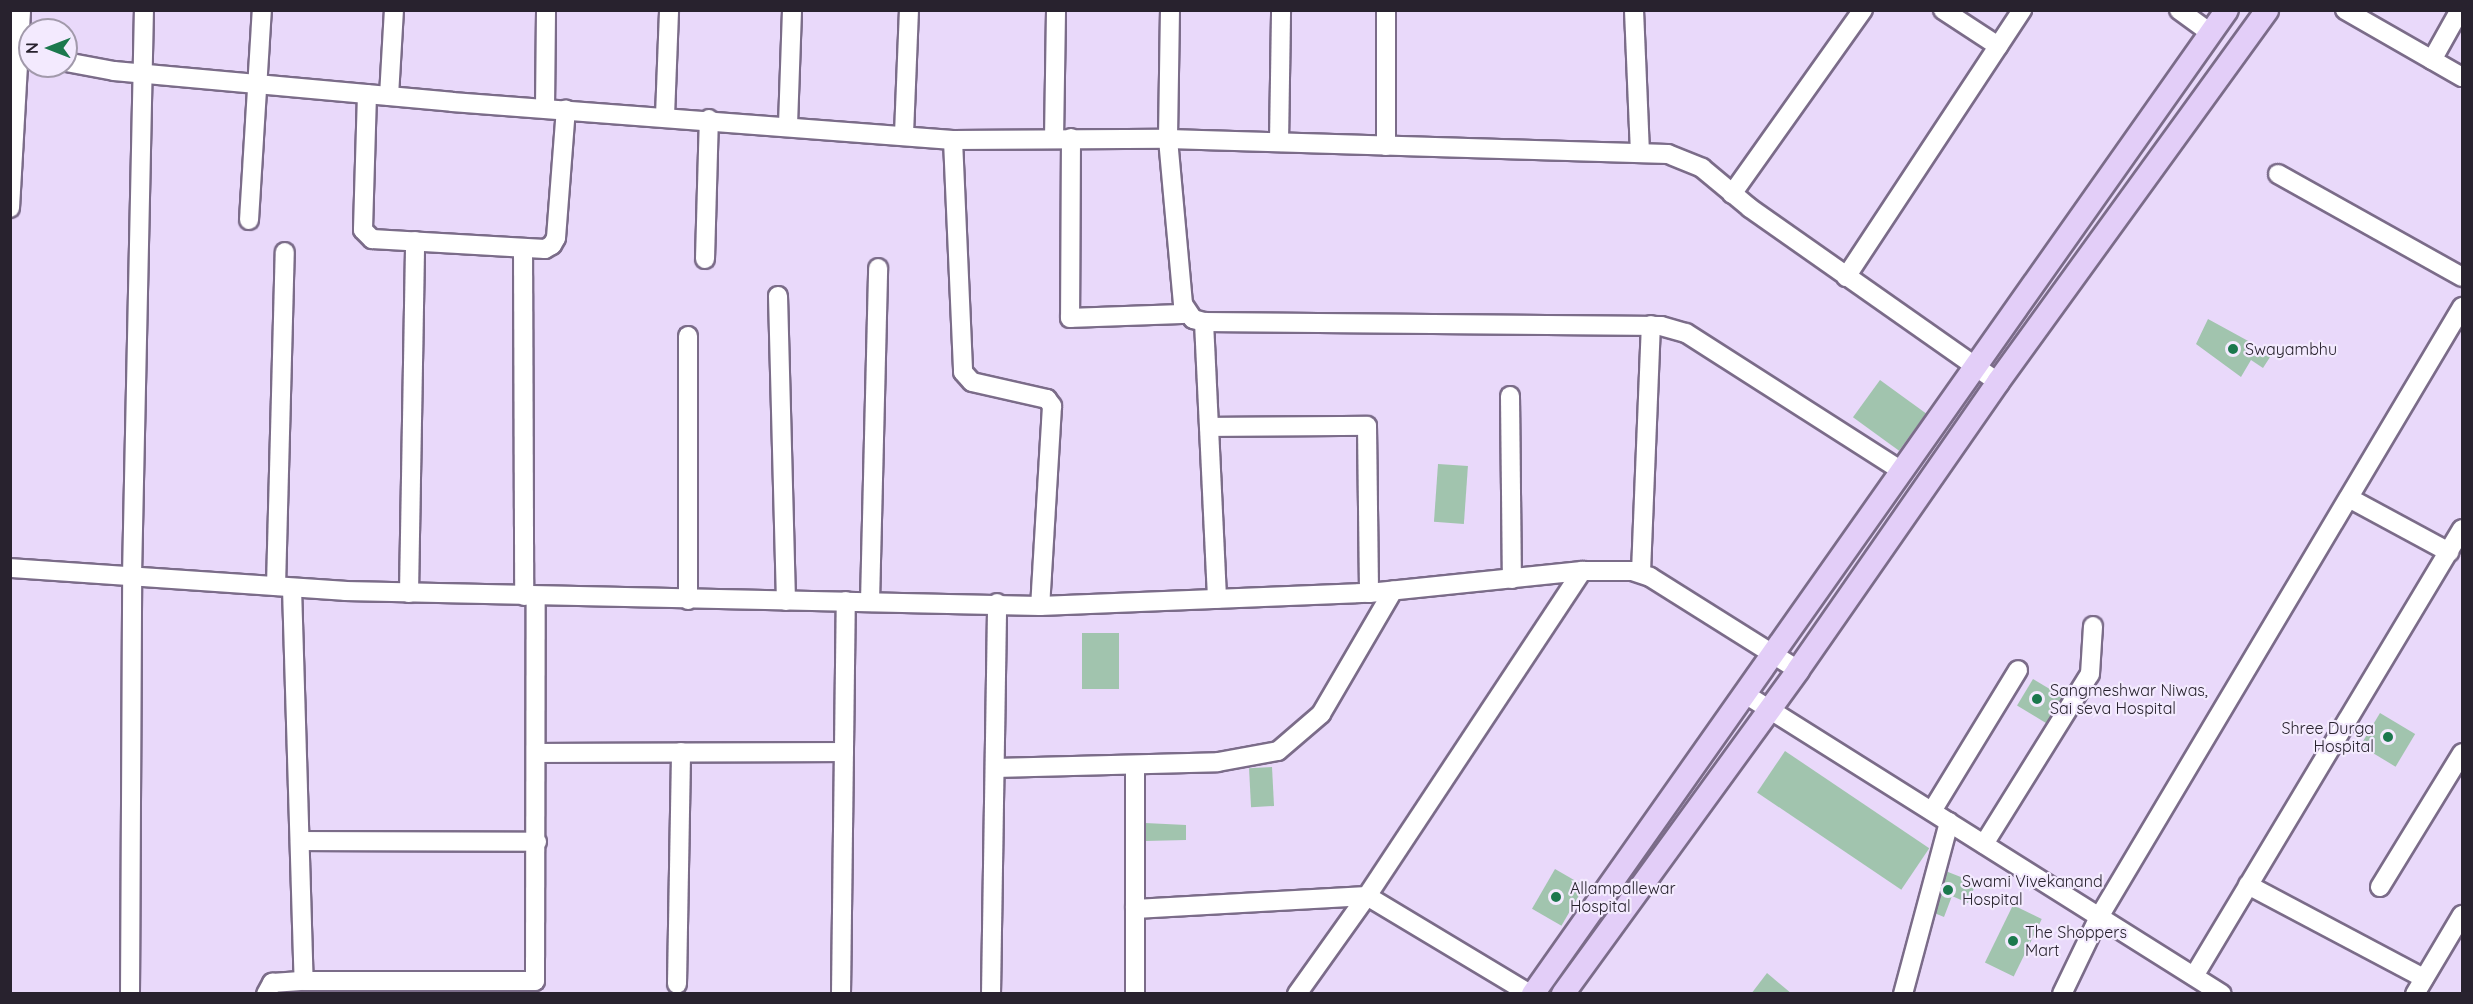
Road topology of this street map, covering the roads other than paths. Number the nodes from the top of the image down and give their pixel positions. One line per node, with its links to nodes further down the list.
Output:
1 (144, 10): 25 (street)
2 (262, 10): 28 (street)
3 (394, 10): 30 (street)
4 (546, 10): 31 (street)
5 (669, 10): 33 (street)
6 (792, 10): 35 (street)
7 (909, 10): 36 (street)
8 (1056, 10): 37 (street)
9 (1170, 10): 38 (street)
10 (1281, 10): 40 (street)
11 (1386, 10): 41 (street)
12 (1634, 10): 42 (street)
13 (1863, 10): 44 (street)
14 (1943, 10): 22 (street)
15 (2022, 10): 22 (street)
16 (2179, 10): 21 (street)
17 (2227, 10): 21 (main road)
18 (2267, 10): 61 (main road)
19 (2346, 10): 23 (street)
20 (2460, 10): 23 (street)
21 (2211, 33): 60 (main road)
22 (1998, 46): 52 (street)
23 (2432, 60): 26 (street)
24 (78, 64): 25 (street)
25 (141, 73): 28 (street); 71 (street)
26 (2463, 77)
27 (18, 78): 45 (street)
28 (258, 84): 29 (street); 46 (street)
29 (367, 94): 30 (street); 47 (street)
30 (389, 96): 31 (street)
31 (545, 108): 32 (street)
32 (566, 109): 33 (street); 48 (street)
33 (665, 116): 34 (street)
34 (709, 119): 35 (street); 50 (street)
35 (788, 124): 36 (street)
36 (904, 134): 39 (street)
37 (1062, 138): 38 (street); 39 (street); 56 (street)
38 (1168, 139): 40 (street); 56 (street)
39 (953, 140): 84 (street)
40 (1279, 142): 41 (street)
41 (1386, 146): 42 (street)
42 (1640, 153): 44 (street)
43 (2278, 174): 53 (street)
44 (1732, 194): 52 (street)
45 (10, 208)
46 (249, 220)
47 (415, 241): 48 (street); 75 (street)
48 (523, 248): 77 (street)
49 (285, 252): 73 (street)
50 (705, 259)
51 (878, 268): 82 (street)
52 (1846, 277): 60 (street)
53 (2463, 277)
54 (778, 296): 80 (street)
55 (2463, 307): 65 (street)
56 (1187, 314): 57 (street)
57 (1204, 322): 58 (street); 63 (street)
58 (1651, 325): 64 (street); 70 (street)
59 (688, 336): 79 (street)
60 (1975, 367): 61 (street); 64 (main road)
61 (1998, 382): 87 (main road)
62 (1510, 396): 72 (street)
63 (1209, 426): 76 (street); 78 (street)
64 (1902, 471): 86 (main road)
65 (2349, 498): 67 (street); 107 (street)
66 (2463, 530): 67 (street)
67 (2449, 552): 102 (street)
68 (10, 568): 71 (street)
69 (1582, 571): 70 (street); 72 (street); 104 (street)
70 (1641, 572): 86 (street)
71 (132, 576): 73 (street); 114 (street)
72 (1512, 579): 74 (street)
73 (284, 587): 75 (street); 99 (street)
74 (1393, 591): 76 (street); 95 (street)
75 (409, 593): 77 (street)
76 (1369, 593): 78 (street)
77 (530, 596): 79 (street); 93 (street)
78 (1217, 599): 84 (street)
79 (688, 600): 80 (street)
80 (786, 601): 81 (street)
81 (846, 601): 82 (street); 92 (street)
82 (870, 602): 83 (street)
83 (997, 603): 84 (street); 96 (street)
84 (1040, 606)
85 (2093, 626): 101 (street)
86 (1772, 654): 87 (street); 89 (main road)
87 (1798, 670): 90 (main road)
88 (2018, 670): 97 (street)
89 (1745, 694): 90 (street); 120 (main road)
90 (1770, 709): 97 (street); 121 (main road)
91 (681, 752): 92 (street); 93 (street); 111 (street)
92 (844, 752): 116 (street)
93 (536, 753): 100 (street)
94 (2463, 753): 103 (street)
95 (1135, 766): 96 (street); 105 (street)
96 (995, 768): 117 (street)
97 (1932, 811): 98 (street)
98 (1949, 822): 101 (street); 122 (street)
99 (300, 841): 100 (street); 110 (street)
100 (537, 842): 113 (street)
101 (1984, 844): 107 (street)
102 (2248, 885): 108 (street); 109 (street)
103 (2380, 887)
104 (1367, 896): 105 (street); 119 (street); 120 (street)
105 (1135, 909): 118 (street)
106 (2463, 915): 109 (street)
107 (2099, 916): 108 (street); 123 (street)
108 (2194, 976): 124 (street)
109 (2424, 978): 125 (street)
110 (304, 981): 112 (street); 115 (street)
111 (677, 984)
112 (384, 987): 113 (street)
113 (480, 987)
114 (130, 993)
115 (266, 993)
116 (841, 993)
117 (991, 993)
118 (1135, 993)
119 (1297, 993)
120 (1531, 993)
121 (1563, 993)
122 (1903, 993)
123 (2062, 993)
124 (2222, 993)
125 (2415, 993)

